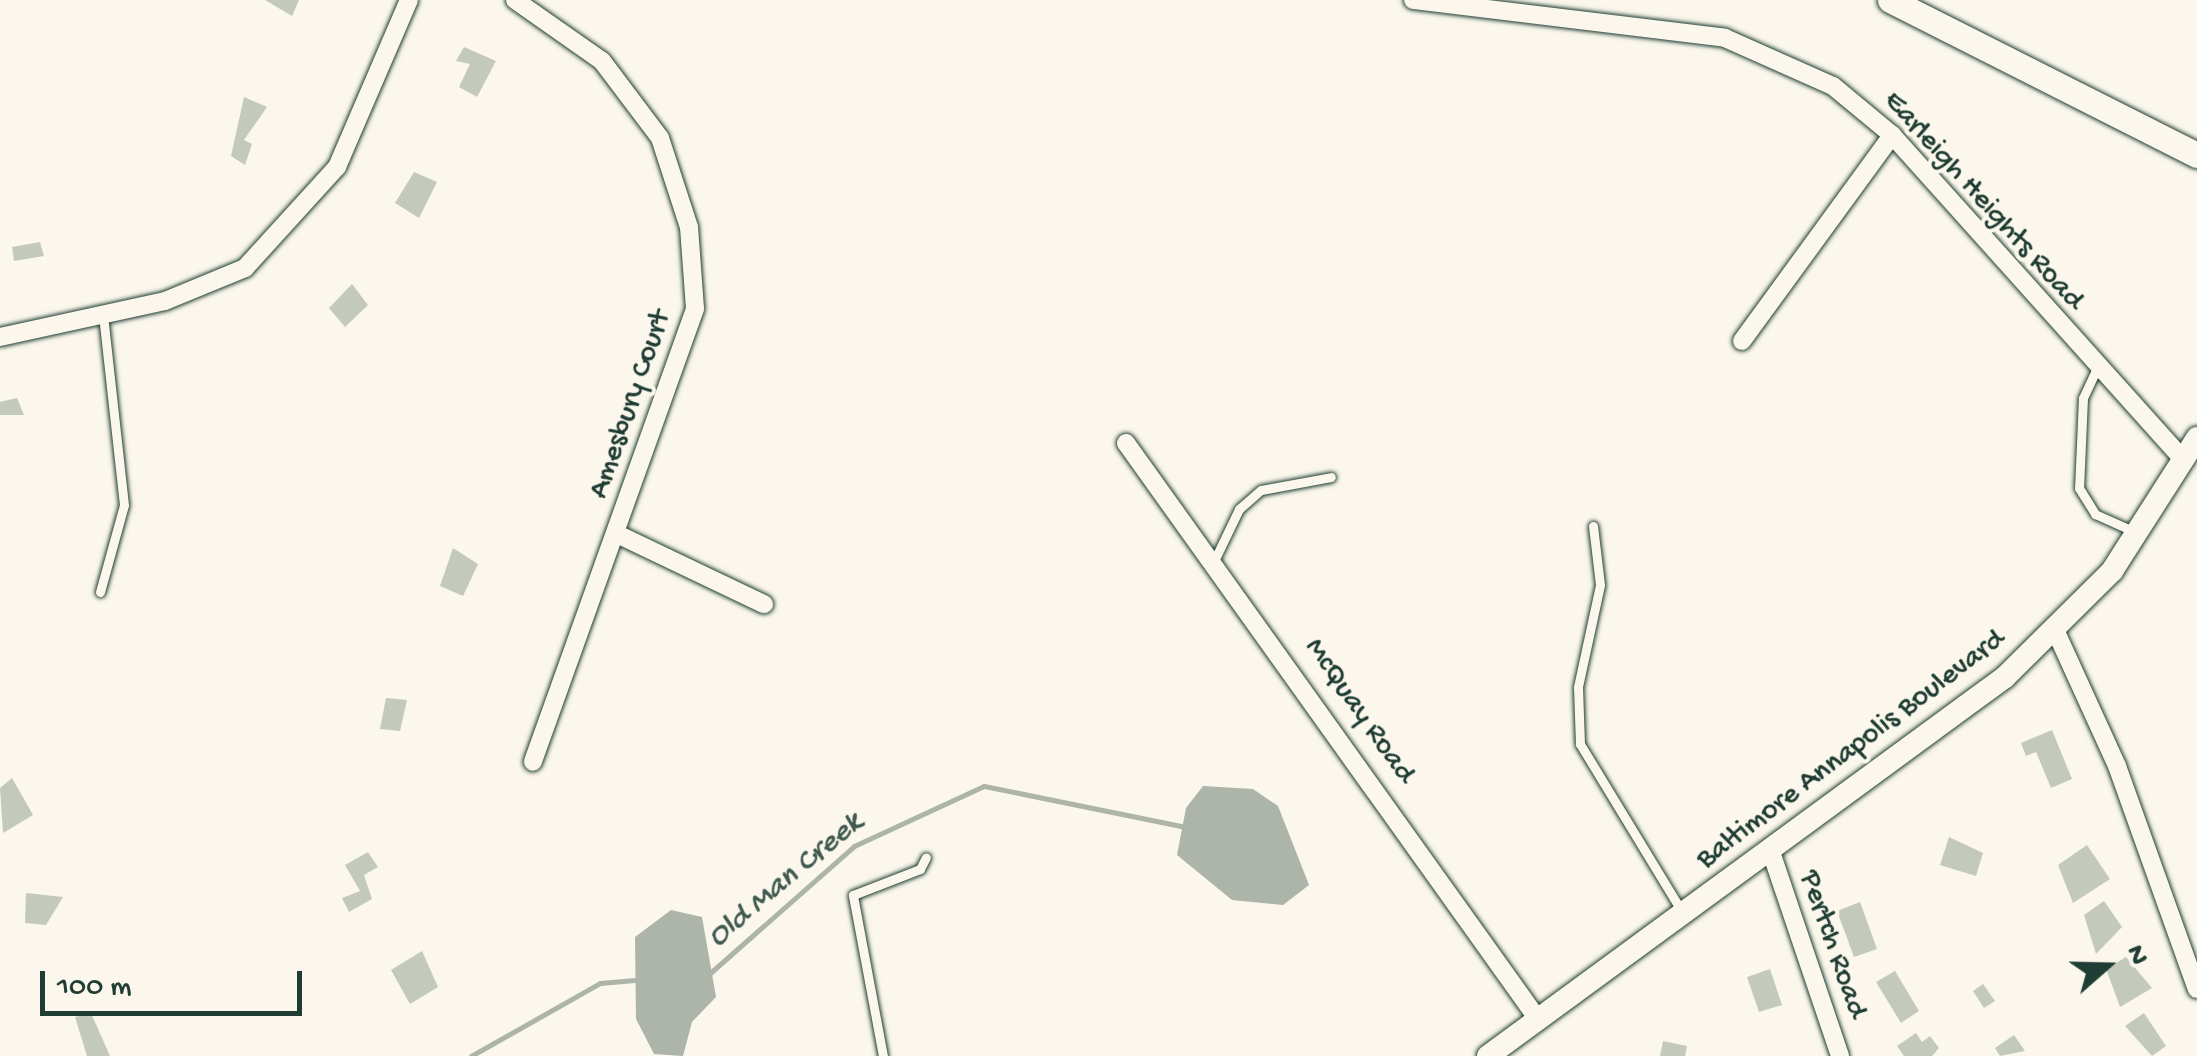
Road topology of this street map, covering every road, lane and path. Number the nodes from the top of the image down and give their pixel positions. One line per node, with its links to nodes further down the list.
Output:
1 (409, 0): 7 (street)
2 (515, 0): 17 (street, Amesbury Court)
3 (1413, 0): 5 (street, Earleigh Heights Road)
4 (1890, 0): 6 (main road)
5 (1892, 135): 9 (street); 10 (street, Earleigh Heights Road)
6 (2197, 156)
7 (103, 314): 8 (street); 19 (lane)
8 (0, 337)
9 (1742, 340)
10 (2097, 368): 13 (street, Earleigh Heights Road); 16 (lane)
11 (2197, 438): 13 (main road, Baltimore Annapolis Boulevard)
12 (1126, 443): 18 (street, McQuay Road)
13 (2184, 460): 16 (main road, Baltimore Annapolis Boulevard)
14 (1331, 477): 18 (lane)
15 (1593, 526): 25 (lane)
16 (2139, 533): 21 (main road, Baltimore Annapolis Boulevard)
17 (617, 534): 20 (street); 22 (street, Amesbury Court)
18 (1213, 562): 27 (street, McQuay Road)
19 (100, 592)
20 (764, 604)
21 (2056, 632): 23 (main road, Baltimore Annapolis Boulevard); 26 (street)
22 (533, 762)
23 (1771, 852): 25 (main road, Baltimore Annapolis Boulevard); 30 (street, Pertch Road)
24 (926, 858): 28 (lane)
25 (1684, 914): 27 (main road, Baltimore Annapolis Boulevard)
26 (2197, 989)
27 (1536, 1018): 29 (main road, Baltimore Annapolis Boulevard)
28 (883, 1056)
29 (1488, 1056)
30 (1840, 1056)

